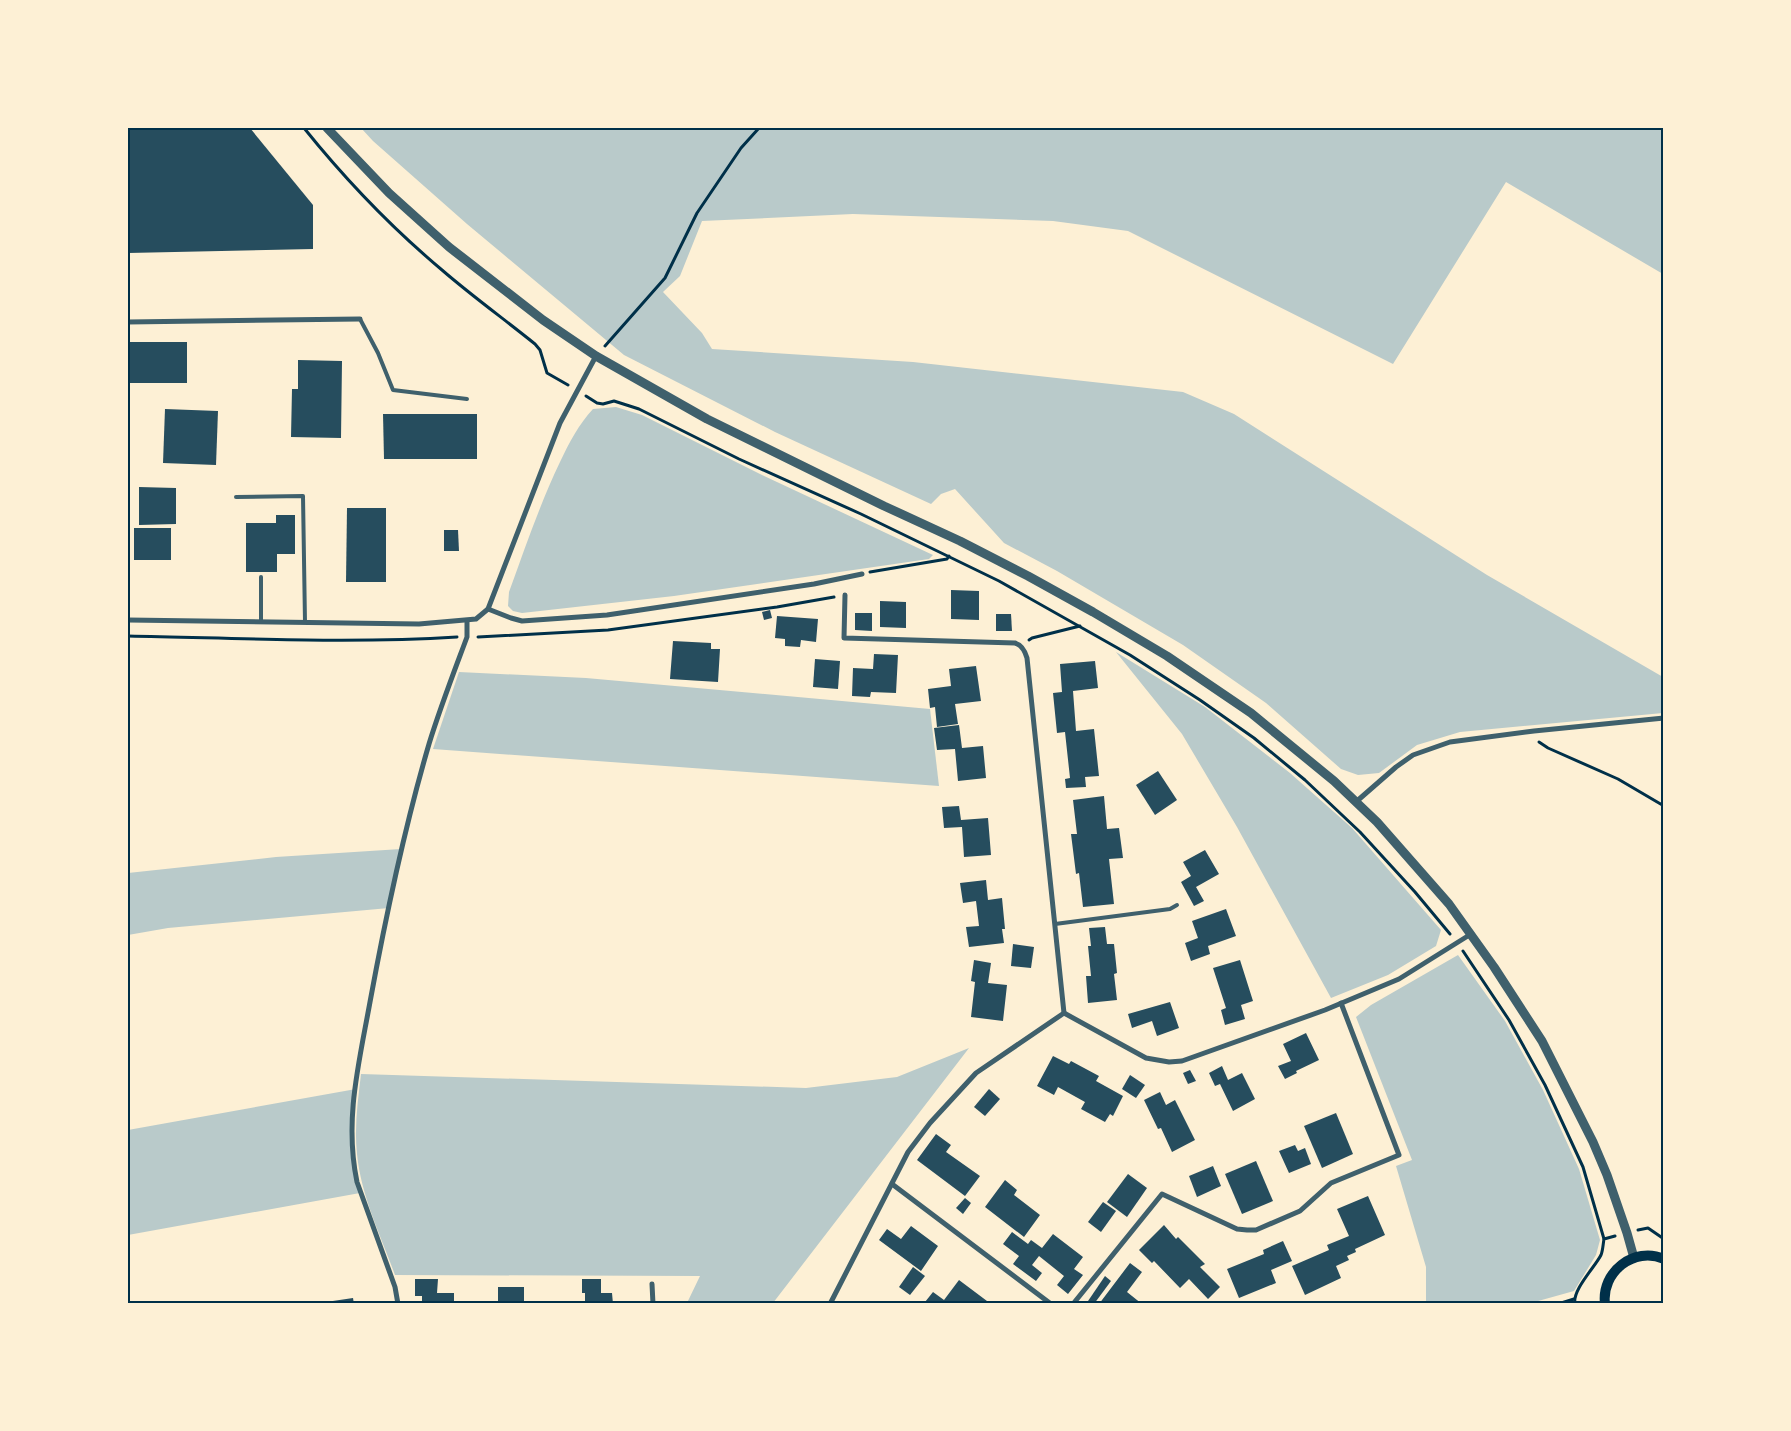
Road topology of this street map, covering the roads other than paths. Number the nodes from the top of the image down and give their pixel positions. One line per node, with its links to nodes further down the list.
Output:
1 (327, 128): 4 (street)
2 (360, 319): 3 (street); 5 (lane)
3 (128, 322)
4 (596, 356): 10 (street); 16 (street)
5 (467, 400)
6 (236, 497): 14 (lane)
7 (862, 574): 10 (street)
8 (261, 577): 13 (lane)
9 (845, 595): 18 (street)
10 (488, 609): 12 (street)
11 (128, 620): 13 (street)
12 (467, 621): 14 (street); 26 (street)
13 (261, 622): 14 (street)
14 (305, 622)
15 (1664, 718): 16 (street)
16 (1357, 802): 19 (street)
17 (1177, 905): 18 (lane)
18 (1055, 924): 21 (street)
19 (1471, 934): 20 (street); 23 (street)
20 (1341, 1003): 21 (street); 30 (street)
21 (1064, 1013): 22 (street)
22 (892, 1184): 28 (street); 29 (street)
23 (1634, 1258): 24 (main road); 31 (main road)
24 (1664, 1259)
25 (652, 1284): 27 (street)
26 (398, 1304)
27 (653, 1304)
28 (830, 1304)
29 (1051, 1304)
30 (1074, 1304)
31 (1605, 1304)

